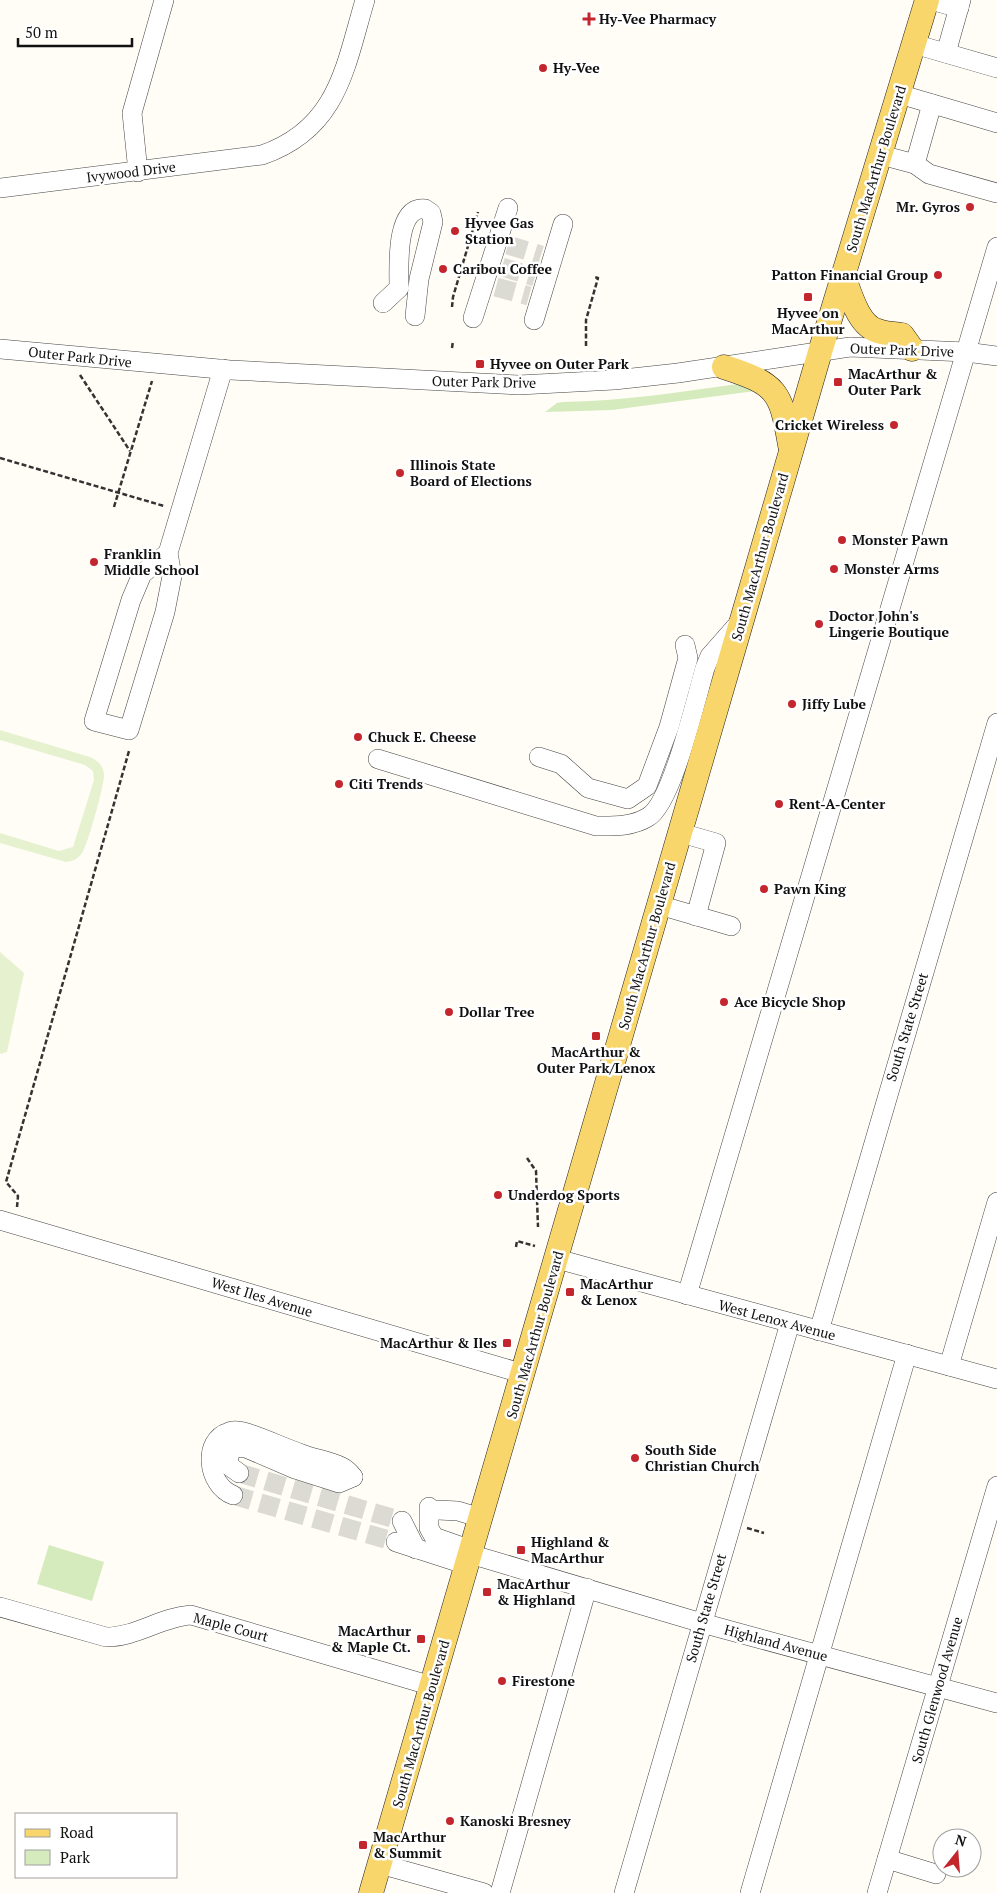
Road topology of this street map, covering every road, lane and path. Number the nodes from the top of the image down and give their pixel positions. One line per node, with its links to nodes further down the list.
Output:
1 (164, 0): 14 (street)
2 (365, 0): 14 (street, Ivywood Drive)
3 (927, 0): 6 (main road, South MacArthur Boulevard)
4 (931, 0): 5 (street)
5 (960, 4): 7 (street)
6 (914, 44): 7 (street); 9 (main road, South MacArthur Boulevard)
7 (946, 53): 8 (street)
8 (997, 68)
9 (899, 94): 10 (street); 12 (main road, South MacArthur Boulevard)
10 (932, 104): 11 (street); 13 (street)
11 (997, 123)
12 (881, 155): 13 (street); 21 (main road, South MacArthur Boulevard)
13 (914, 164): 16 (street)
14 (138, 172): 15 (street, Ivywood Drive)
15 (0, 188)
16 (997, 194)
17 (508, 208): 26 (street)
18 (478, 212): 24 (path)
19 (563, 224): 27 (street)
20 (997, 248): 34 (street)
21 (843, 275): 32 (main road); 33 (main road, South MacArthur Boulevard)
22 (594, 277): 29 (path)
23 (383, 303): 25 (street)
24 (452, 307)
25 (415, 316)
26 (473, 318)
27 (534, 320)
28 (453, 341): 30 (path)
29 (586, 346)
30 (452, 348)
31 (0, 349): 37 (street, Outer Park Drive)
32 (912, 349): 33 (street, Outer Park Drive); 34 (street, Outer Park Drive)
33 (820, 352): 36 (street, Outer Park Drive); 40 (main road, South MacArthur Boulevard)
34 (966, 352): 35 (street, Outer Park Drive); 65 (street)
35 (997, 356)
36 (724, 367): 37 (street, Outer Park Drive); 40 (main road)
37 (223, 369): 46 (street)
38 (80, 375): 41 (path)
39 (152, 381): 41 (path)
40 (791, 450): 47 (main road, South MacArthur Boulevard)
41 (130, 451): 43 (path)
42 (0, 458): 43 (path)
43 (118, 492): 44 (path); 45 (path)
44 (114, 507)
45 (172, 509)
46 (168, 553): 46 (street)
47 (743, 618): 52 (street); 53 (main road, South MacArthur Boulevard)
48 (685, 645): 51 (street)
49 (997, 723): 67 (street, South State Street)
50 (129, 752): 59 (path)
51 (539, 757)
52 (378, 759)
53 (680, 833): 54 (main road, South MacArthur Boulevard); 55 (street)
54 (659, 904): 55 (street); 64 (main road, South MacArthur Boulevard)
55 (696, 916): 56 (street)
56 (731, 926)
57 (527, 1158): 61 (path)
58 (997, 1202): 69 (street)
59 (16, 1209)
60 (0, 1220): 70 (street, West Iles Avenue)
61 (538, 1227)
62 (535, 1246): 63 (path)
63 (516, 1247)
64 (557, 1259): 65 (street, West Lenox Avenue); 70 (main road, South MacArthur Boulevard)
65 (688, 1295): 66 (street, West Lenox Avenue)
66 (790, 1323): 67 (street, West Lenox Avenue); 82 (street, South State Street)
67 (819, 1331): 68 (street, West Lenox Avenue)
68 (907, 1354): 69 (street, West Lenox Avenue); 83 (street)
69 (949, 1366): 71 (street, West Lenox Avenue)
70 (524, 1374): 75 (main road, South MacArthur Boulevard)
71 (997, 1379)
72 (353, 1477): 73 (street)
73 (236, 1484)
74 (997, 1486): 85 (street, South Glenwood Avenue)
75 (481, 1518): 79 (main road, South MacArthur Boulevard); 79 (street)
76 (752, 1530): 78 (path)
77 (399, 1532): 79 (street)
78 (764, 1533)
79 (469, 1556): 80 (street, Highland Avenue); 84 (main road, South MacArthur Boulevard)
80 (587, 1588): 82 (street, Highland Avenue); 93 (street)
81 (0, 1607): 84 (street, Maple Court)
82 (702, 1623): 83 (street, Highland Avenue); 94 (street, South State Street)
83 (819, 1654): 85 (street, Highland Avenue); 95 (street)
84 (432, 1686): 88 (main road, South MacArthur Boulevard)
85 (938, 1687): 86 (street, Highland Avenue); 87 (street, South Glenwood Avenue)
86 (997, 1703)
87 (887, 1859): 89 (street); 96 (street, South Glenwood Avenue)
88 (380, 1864): 90 (street); 91 (main road, South MacArthur Boulevard)
89 (932, 1873)
90 (436, 1887): 92 (street)
91 (371, 1893)
92 (484, 1893)
93 (500, 1893)
94 (624, 1893)
95 (750, 1893)
96 (877, 1893)

